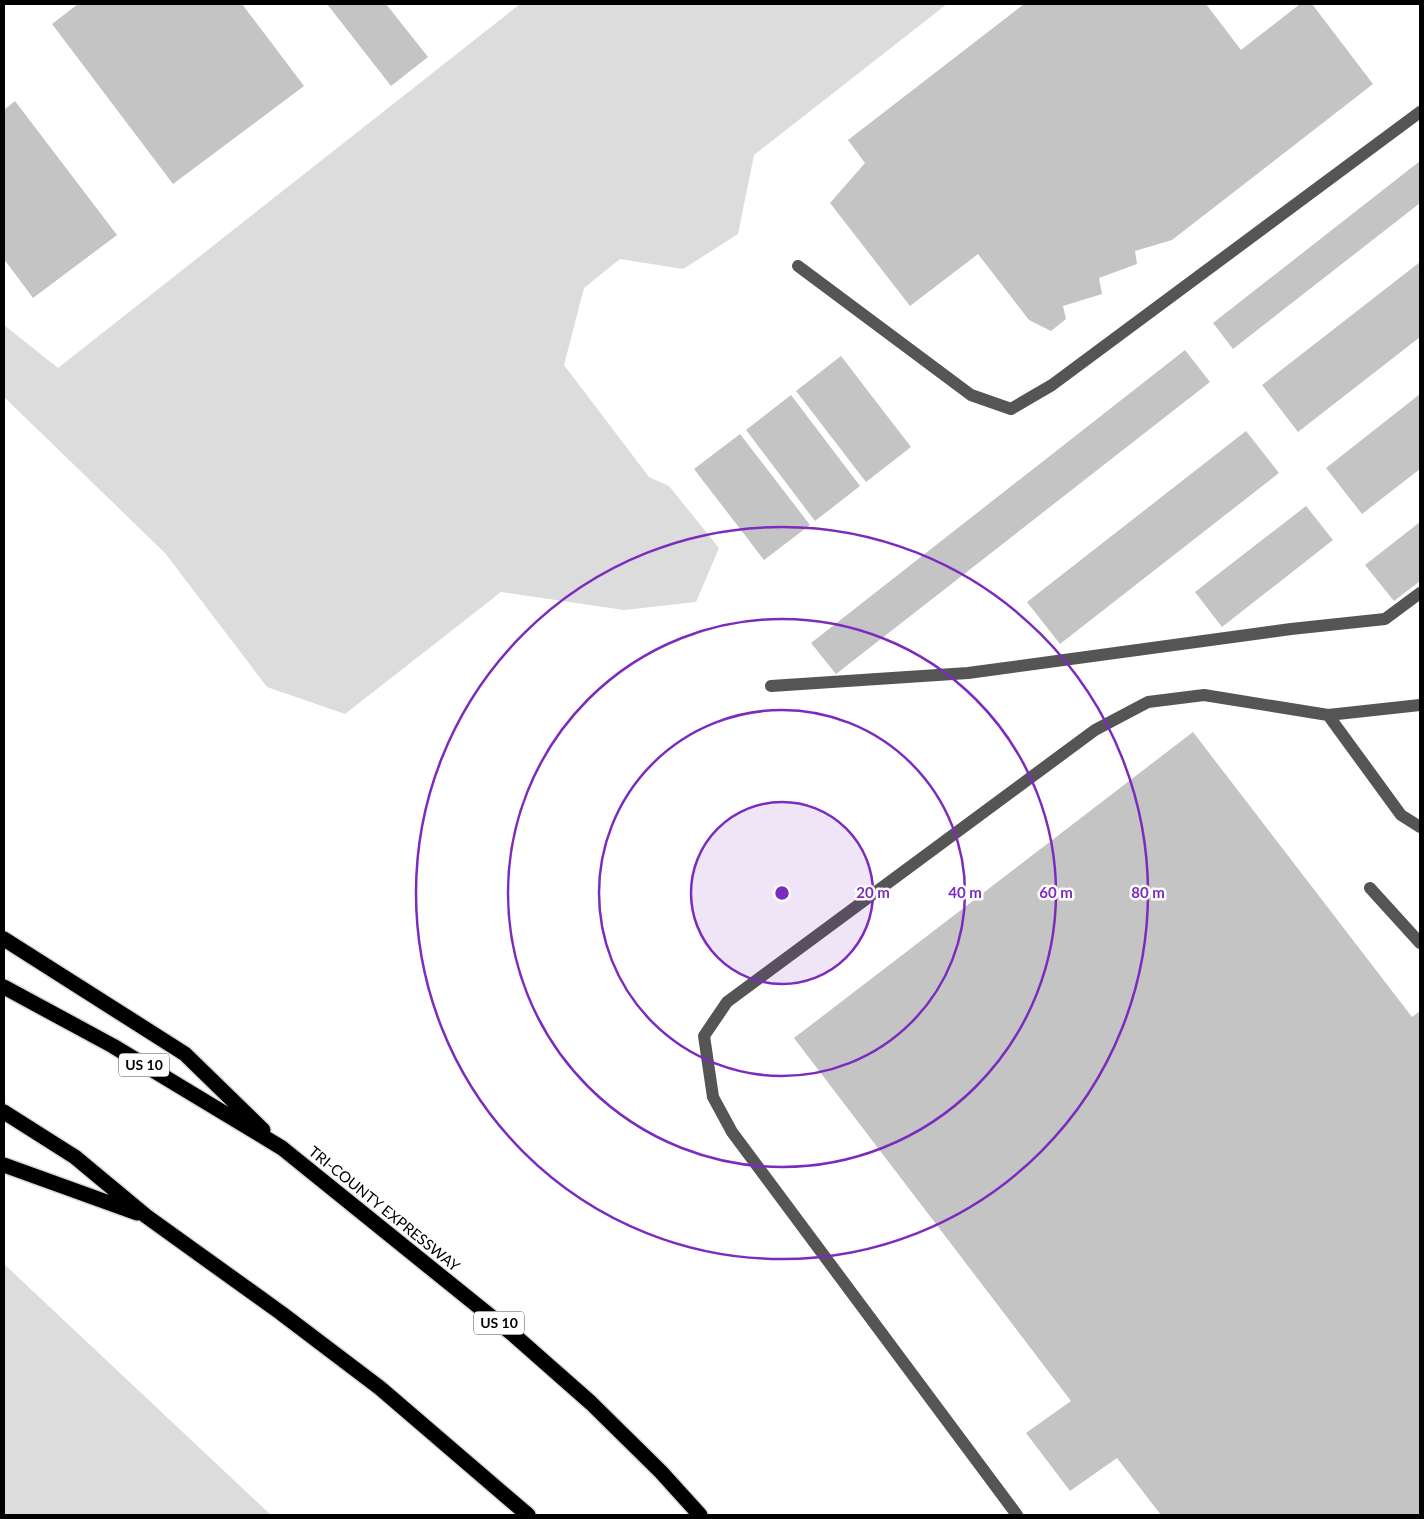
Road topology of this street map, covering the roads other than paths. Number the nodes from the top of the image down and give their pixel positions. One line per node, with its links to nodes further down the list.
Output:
1 (1420, 112): 2 (lane)
2 (798, 266)
3 (1420, 593): 4 (lane)
4 (771, 686)
5 (1420, 705): 6 (lane)
6 (1328, 715): 7 (lane); 18 (lane)
7 (1420, 827)
8 (1370, 888): 10 (lane)
9 (4, 939): 13 (highway)
10 (1420, 943)
11 (4, 987): 13 (highway, TRI-COUNTY EXPRESSWAY / US 10)
12 (4, 1112): 15 (highway)
13 (282, 1148): 17 (highway, TRI-COUNTY EXPRESSWAY / US 10)
14 (4, 1165): 15 (highway)
15 (146, 1216): 16 (highway)
16 (528, 1515)
17 (700, 1515)
18 (1017, 1515)

